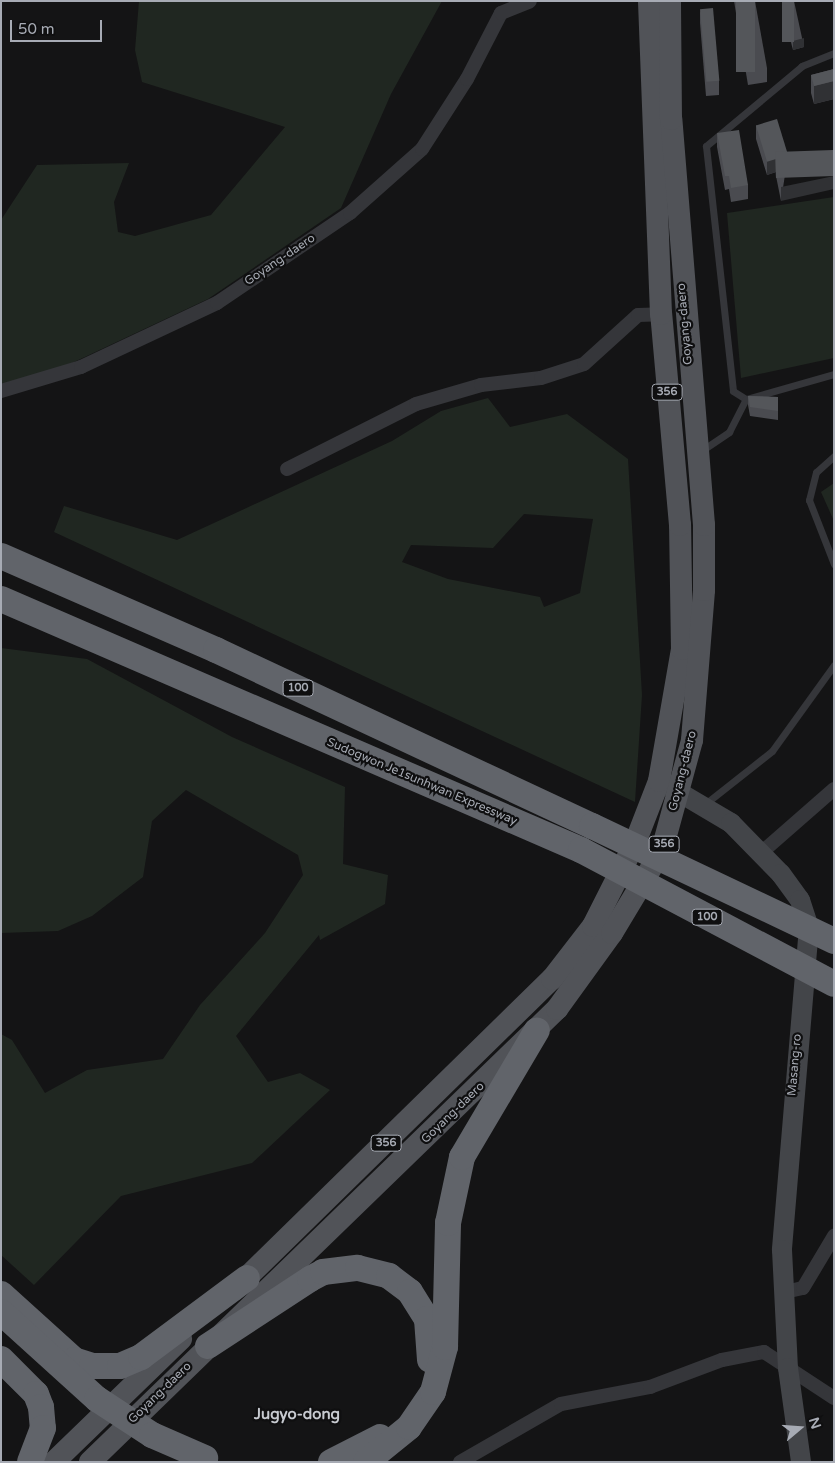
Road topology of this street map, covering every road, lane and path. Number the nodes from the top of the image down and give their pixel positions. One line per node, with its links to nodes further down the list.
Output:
1 (530, 1): 7 (street, Goyang-daero)
2 (650, 1): 5 (main road, Goyang-daero / 356)
3 (670, 1): 10 (main road, Goyang-daero / 356)
4 (834, 52): 8 (lane)
5 (661, 314): 11 (street, Goyang-daero); 18 (main road, Goyang-daero / 356)
6 (834, 374): 8 (lane)
7 (1, 392)
8 (746, 399): 10 (lane)
9 (834, 456): 13 (lane)
10 (696, 457): 18 (main road, Goyang-daero / 356)
11 (288, 469)
12 (1, 556): 22 (highway, 100, bridge)
13 (834, 564)
14 (1, 599): 16 (highway, Sudogwon Je1sunhwan Expressway / 100)
15 (1, 614): 16 (highway)
16 (103, 642): 23 (highway, Sudogwon Je1sunhwan Expressway / 100, bridge)
17 (834, 665): 20 (lane)
18 (669, 786): 20 (street, Masang-ro); 24 (main road, Goyang-daero / 356); 26 (main road, Goyang-daero / 356)
19 (834, 790): 21 (street)
20 (705, 805): 21 (street, Masang-ro)
21 (761, 854): 27 (street, Masang-ro)
22 (834, 942)
23 (834, 984)
24 (537, 1030): 31 (main road, Goyang-daero / 356); 41 (highway)
25 (834, 1236): 27 (street)
26 (247, 1278): 28 (highway); 37 (main road, Goyang-daero / 356)
27 (784, 1292): 33 (street, Masang-ro)
28 (1, 1294)
29 (1, 1312): 35 (highway, bridge)
30 (1, 1331): 39 (highway)
31 (208, 1346): 38 (main road, Goyang-daero / 356); 40 (highway)
32 (1, 1359): 36 (highway)
33 (788, 1368): 34 (street); 42 (street); 43 (street, Masang-ro)
34 (834, 1398)
35 (211, 1460)
36 (30, 1462)
37 (54, 1462)
38 (90, 1462)
39 (178, 1462)
40 (331, 1462)
41 (366, 1462)
42 (460, 1462)
43 (801, 1462)

